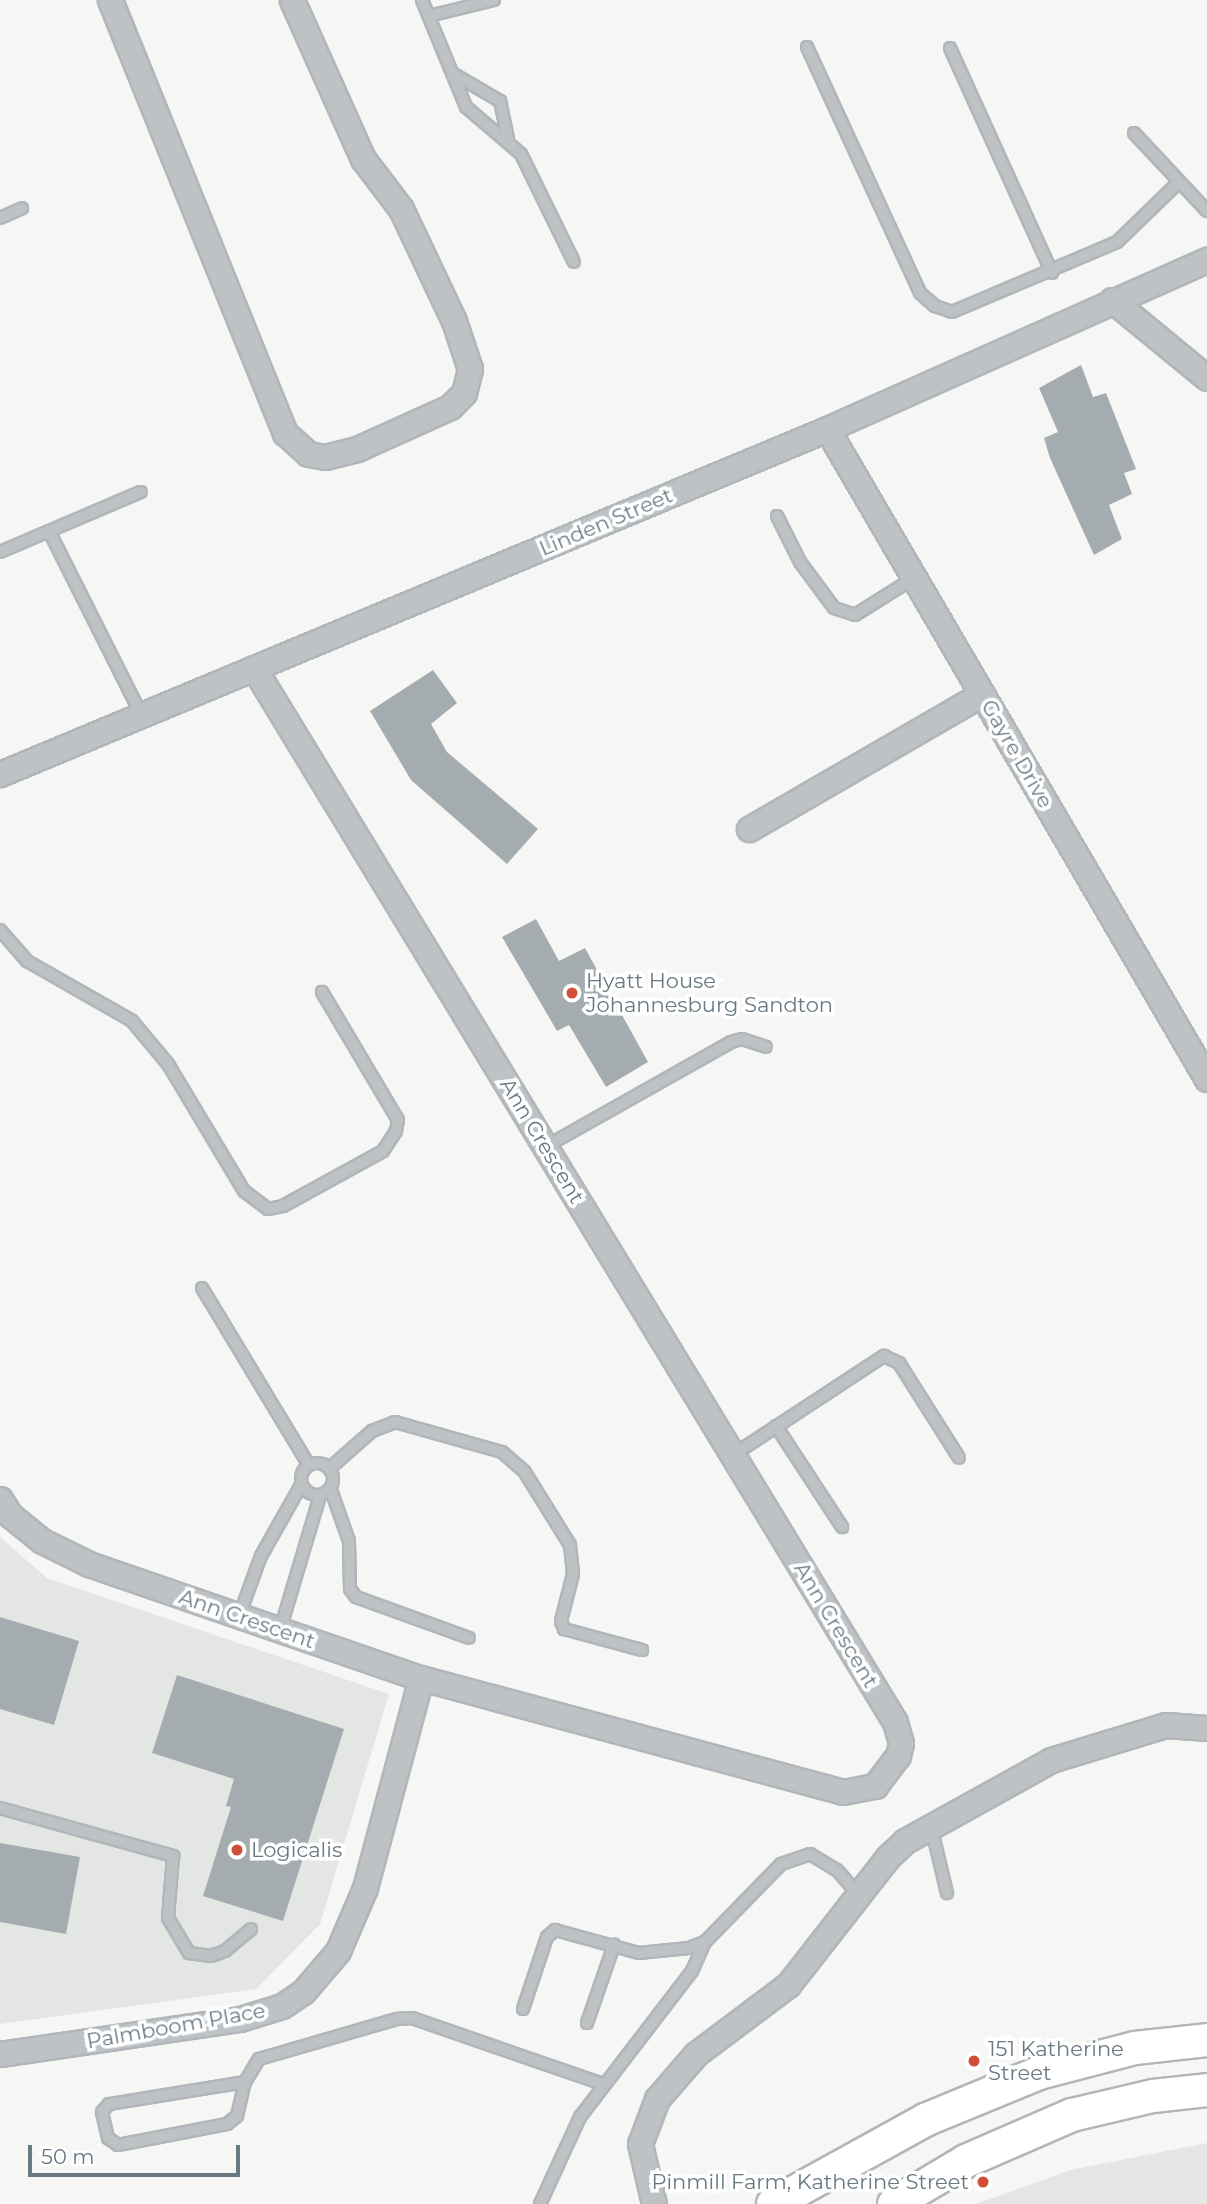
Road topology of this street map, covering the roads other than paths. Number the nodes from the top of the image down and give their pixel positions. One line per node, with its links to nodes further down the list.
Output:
1 (110, 0): 2 (street)
2 (292, 0)
3 (422, 0): 5 (lane)
4 (494, 0): 5 (lane)
5 (429, 16): 8 (lane)
6 (807, 47): 17 (lane)
7 (950, 48): 17 (lane)
8 (452, 74): 10 (lane); 10 (lane)
9 (1134, 133): 11 (lane)
10 (508, 139): 16 (lane)
11 (1180, 182): 13 (lane); 17 (lane)
12 (22, 208): 14 (lane)
13 (1207, 211)
14 (0, 218)
15 (1207, 260): 18 (street, Linden Street)
16 (574, 262)
17 (1052, 273)
18 (1112, 300): 19 (street); 20 (street, Linden Street)
19 (1207, 378)
20 (827, 429): 25 (street, Gayre Drive); 26 (street, Linden Street)
21 (141, 492): 23 (lane)
22 (777, 516): 25 (lane)
23 (49, 531): 24 (lane); 28 (lane)
24 (0, 552)
25 (914, 578): 27 (street, Gayre Drive)
26 (254, 668): 28 (street, Linden Street); 35 (street, Ann Crescent)
27 (982, 694): 30 (street); 34 (street, Gayre Drive)
28 (142, 716): 29 (street, Linden Street)
29 (0, 774)
30 (750, 829)
31 (0, 930): 32 (lane)
32 (322, 992)
33 (766, 1047): 35 (lane)
34 (1207, 1079)
35 (545, 1147): 38 (street, Ann Crescent)
36 (202, 1288): 40 (lane)
37 (776, 1426): 38 (lane); 39 (lane); 45 (lane)
38 (733, 1455): 50 (street, Ann Crescent)
39 (959, 1458)
40 (308, 1464): 41 (lane); 42 (lane)
41 (330, 1468): 43 (lane); 49 (lane)
42 (301, 1485): 43 (lane); 46 (lane)
43 (326, 1493): 47 (lane); 48 (lane)
44 (0, 1499): 46 (street, Ann Crescent)
45 (842, 1527)
46 (239, 1616): 47 (street, Ann Crescent)
47 (280, 1630): 50 (street, Ann Crescent)
48 (469, 1638)
49 (642, 1650)
50 (421, 1678): 62 (street, Palmboom Place)
51 (1207, 1728): 53 (street)
52 (0, 1808): 56 (lane)
53 (931, 1826): 54 (lane); 55 (street)
54 (947, 1893)
55 (859, 1895): 57 (lane); 66 (street)
56 (251, 1928)
57 (705, 1941): 58 (lane); 64 (lane)
58 (614, 1945): 59 (lane); 60 (lane)
59 (523, 2009)
60 (587, 2023)
61 (1207, 2040): 68 (main road)
62 (0, 2054)
63 (245, 2082): 63 (lane); 64 (lane)
64 (603, 2084): 67 (lane)
65 (1207, 2090): 69 (main road)
66 (655, 2201)
67 (540, 2204)
68 (773, 2204)
69 (894, 2204)

